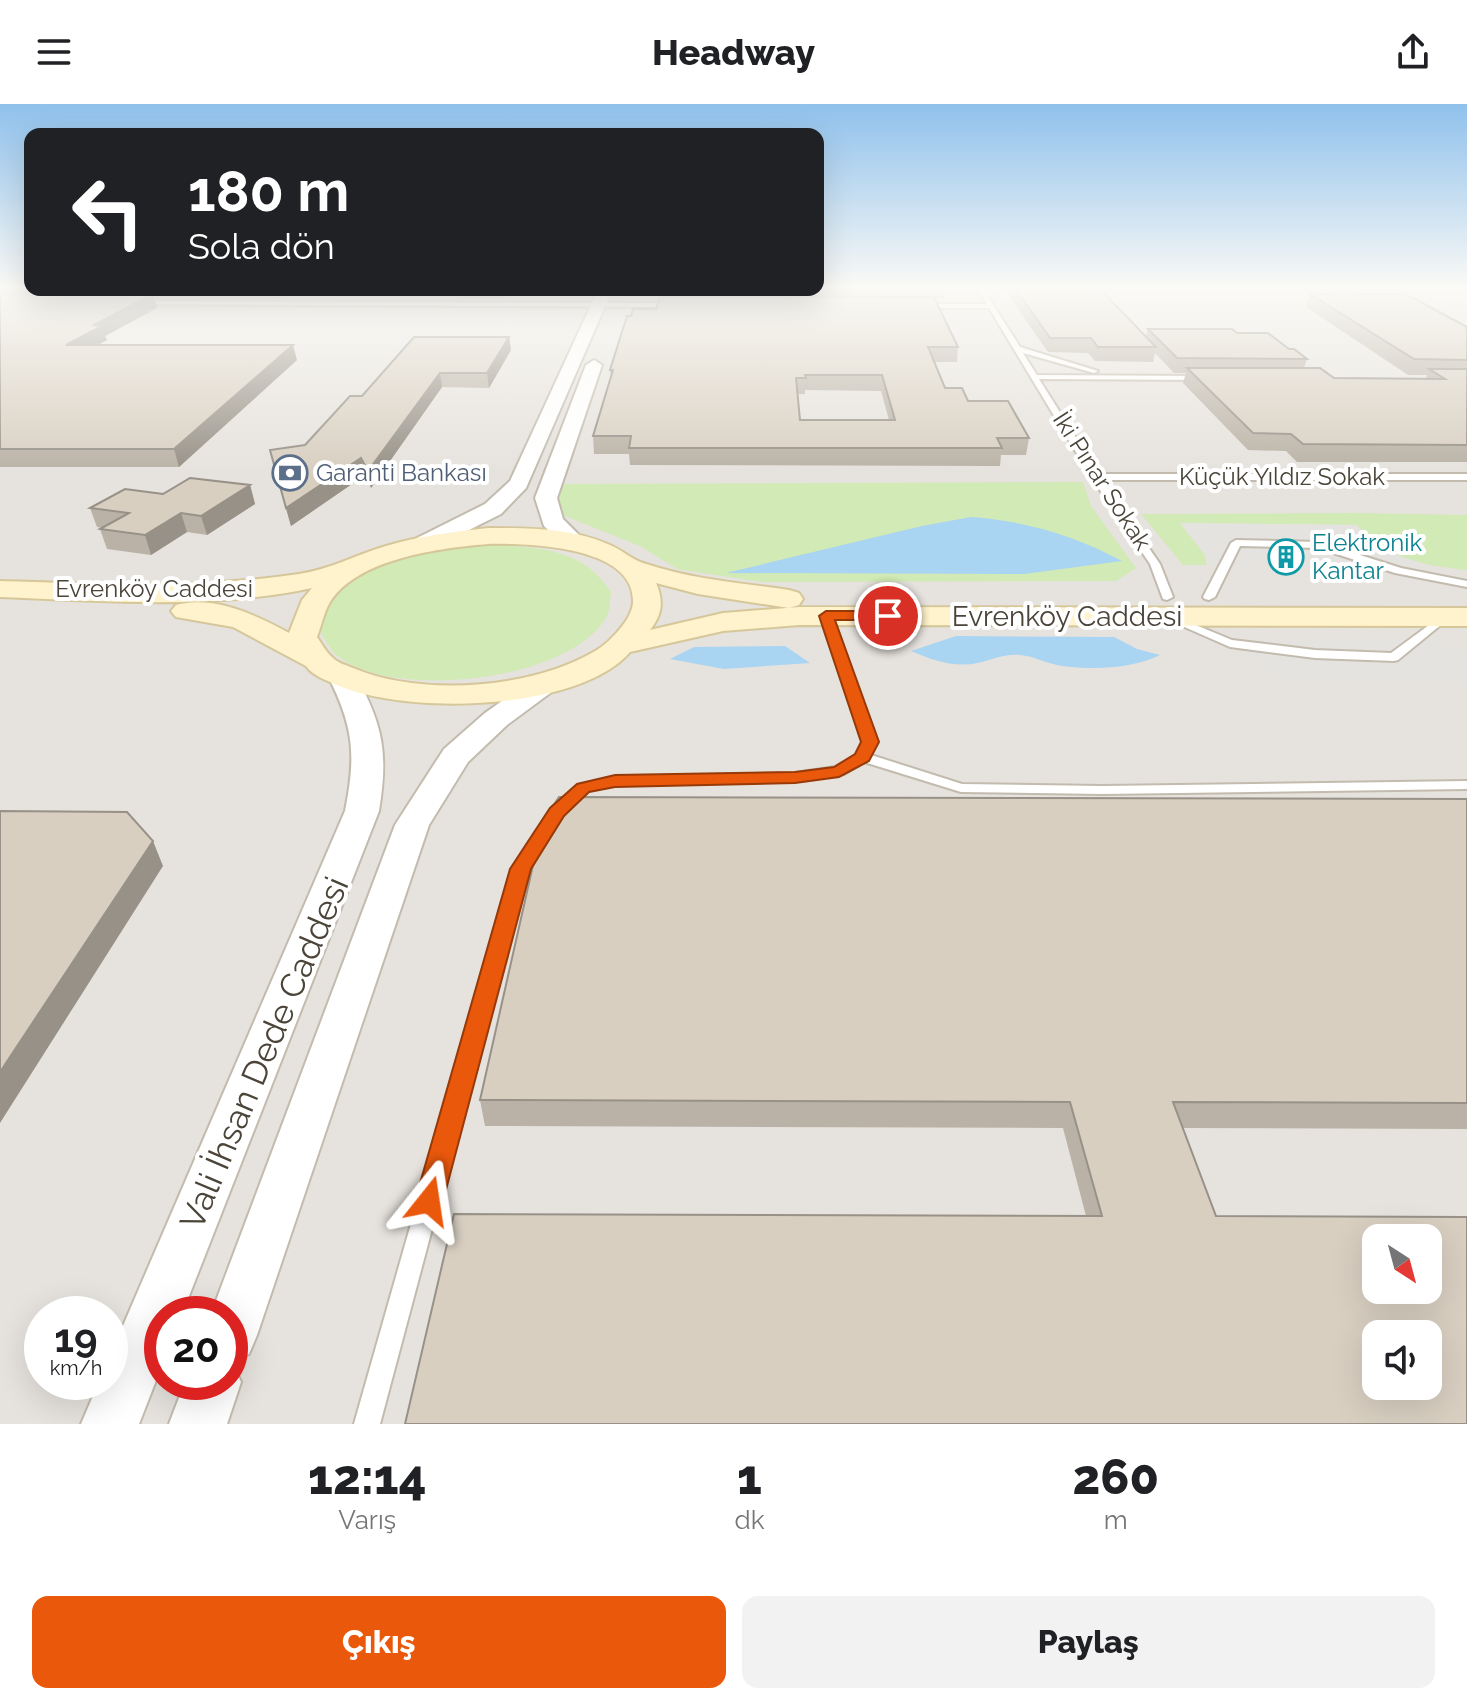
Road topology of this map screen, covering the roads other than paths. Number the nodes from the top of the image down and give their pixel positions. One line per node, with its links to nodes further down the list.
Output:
1 (585, 349): 10 (street)
2 (594, 349): 9 (street)
3 (1018, 349): 4 (lane, İki Pınar Sokak); 5 (lane)
4 (1035, 377): 5 (lane); 7 (lane, İki Pınar Sokak)
5 (1138, 378): 6 (lane)
6 (1216, 378)
7 (1096, 477): 8 (lane, Küçük Yıldız Sokak); 18 (lane, İki Pınar Sokak)
8 (1467, 477)
9 (574, 542): 10 (main road, Evrenköy Caddesi); 11 (main road, Evrenköy Caddesi)
10 (419, 546): 12 (main road, Evrenköy Caddesi)
11 (630, 568): 18 (main road, Evrenköy Caddesi); 21 (main road)
12 (353, 571): 14 (main road, Evrenköy Caddesi); 22 (main road)
13 (1467, 584): 15 (lane)
14 (0, 589)
15 (1209, 597): 16 (main road, Evrenköy Caddesi); 18 (main road, Evrenköy Caddesi)
16 (1467, 597)
17 (0, 607): 22 (main road, Evrenköy Caddesi)
18 (1166, 607): 19 (main road, Evrenköy Caddesi); 20 (main road, Evrenköy Caddesi); 20 (lane)
19 (826, 616): 21 (main road, Evrenköy Caddesi); 24 (lane)
20 (1456, 617)
21 (622, 645): 23 (main road, Evrenköy Caddesi)
22 (329, 669): 23 (main road, Evrenköy Caddesi); 28 (street, Vali İhsan Dede Caddesi)
23 (547, 682): 26 (street, Vali İhsan Dede Caddesi)
24 (863, 757): 25 (lane); 30 (lane)
25 (1467, 785)
26 (244, 1296)
27 (207, 1400): 29 (street)
28 (110, 1424)
29 (198, 1424)
30 (367, 1424)

